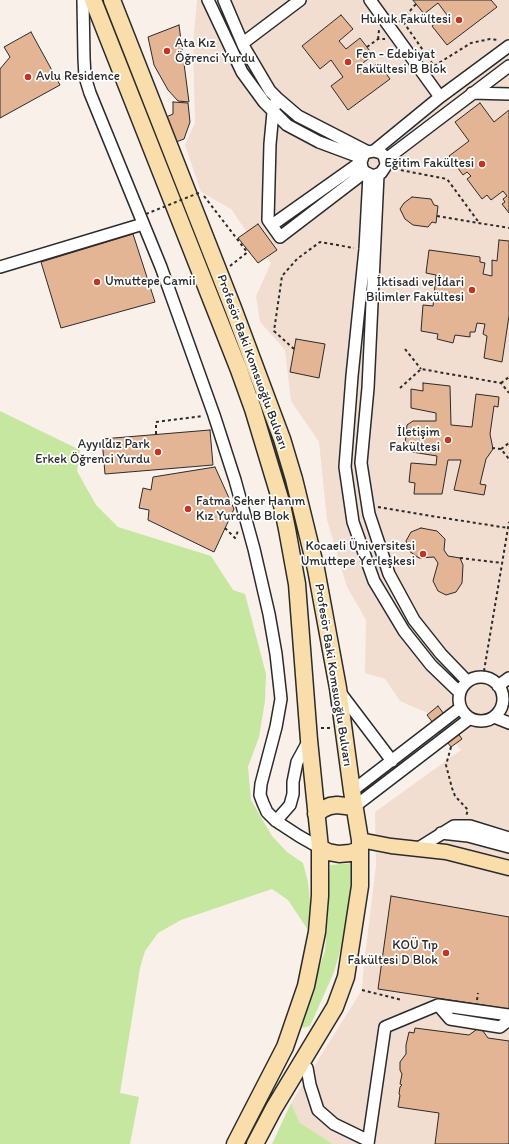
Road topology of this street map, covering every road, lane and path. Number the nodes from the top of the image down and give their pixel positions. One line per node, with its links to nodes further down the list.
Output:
1 (83, 0): 24 (lane)
2 (93, 0): 61 (highway, Profesör Baki Komsuoğlu Bulvarı)
3 (112, 0): 30 (highway, Profesör Baki Komsuoğlu Bulvarı)
4 (208, 0): 20 (lane)
5 (224, 0): 12 (lane)
6 (300, 0): 12 (lane)
7 (370, 0): 10 (lane)
8 (416, 4): 9 (path)
9 (402, 20): 10 (path); 13 (path)
10 (390, 28): 11 (lane)
11 (398, 39): 14 (path); 18 (lane)
12 (243, 43): 19 (lane)
13 (506, 44): 18 (lane)
14 (367, 47)
15 (509, 66): 16 (lane)
16 (472, 93): 17 (lane); 22 (lane)
17 (509, 94)
18 (440, 97): 21 (lane)
19 (277, 98): 20 (lane); 21 (lane)
20 (273, 112): 21 (lane); 26 (lane)
21 (366, 156): 22 (lane); 22 (lane); 26 (lane)
22 (376, 170): 25 (path); 26 (lane); 28 (lane); 44 (lane)
23 (437, 216): 25 (path)
24 (144, 219): 29 (lane); 30 (path, bridge); 38 (lane)
25 (480, 224): 27 (path)
26 (272, 225)
27 (509, 228)
28 (365, 249): 31 (path); 54 (lane)
29 (0, 267)
30 (220, 275): 53 (highway, Profesör Baki Komsuoğlu Bulvarı)
31 (294, 349)
32 (405, 349): 33 (path)
33 (421, 369): 35 (path); 36 (path)
34 (509, 377): 35 (path)
35 (501, 383): 37 (path)
36 (400, 388)
37 (509, 392)
38 (214, 415): 39 (path); 67 (lane)
39 (156, 434)
40 (509, 443): 42 (path)
41 (492, 448): 42 (path)
42 (501, 449): 43 (path)
43 (509, 459)
44 (368, 506): 46 (path); 51 (lane)
45 (509, 522): 46 (path)
46 (509, 527): 48 (path)
47 (460, 558): 48 (path)
48 (502, 563): 49 (path)
49 (483, 677): 51 (lane); 52 (lane)
50 (509, 678): 52 (lane)
51 (468, 681): 54 (lane)
52 (498, 686): 55 (lane)
53 (338, 688): 60 (highway, Profesör Baki Komsuoğlu Bulvarı); 63 (lane)
54 (459, 692): 56 (lane)
55 (506, 705): 57 (lane)
56 (460, 708): 58 (lane); 63 (lane)
57 (494, 717): 58 (lane); 59 (lane)
58 (469, 719): 65 (lane)
59 (509, 723)
60 (344, 727): 61 (path); 64 (highway, Profesör Baki Komsuoğlu Bulvarı)
61 (308, 735): 66 (highway, Profesör Baki Komsuoğlu Bulvarı); 67 (lane)
62 (451, 747): 68 (path)
63 (392, 761): 64 (lane)
64 (352, 791): 65 (highway, Profesör Baki Komsuoğlu Bulvarı)
65 (354, 807): 66 (highway); 71 (highway, Profesör Baki Komsuoğlu Bulvarı)
66 (316, 814): 73 (highway, Profesör Baki Komsuoğlu Bulvarı)
67 (276, 821): 73 (lane)
68 (462, 826): 69 (lane); 70 (lane)
69 (441, 833): 72 (lane); 74 (lane)
70 (509, 838)
71 (360, 845): 73 (highway); 74 (main road); 84 (highway, Profesör Baki Komsuoğlu Bulvarı)
72 (509, 847)
73 (320, 848): 83 (highway, Profesör Baki Komsuoğlu Bulvarı)
74 (417, 849): 75 (main road)
75 (509, 868)
76 (362, 990): 77 (path)
77 (402, 1000)
78 (438, 1006): 79 (lane); 80 (lane); 82 (lane)
79 (509, 1015)
80 (509, 1020)
81 (307, 1068): 82 (lane)
82 (368, 1142)
83 (235, 1144)
84 (256, 1144)

